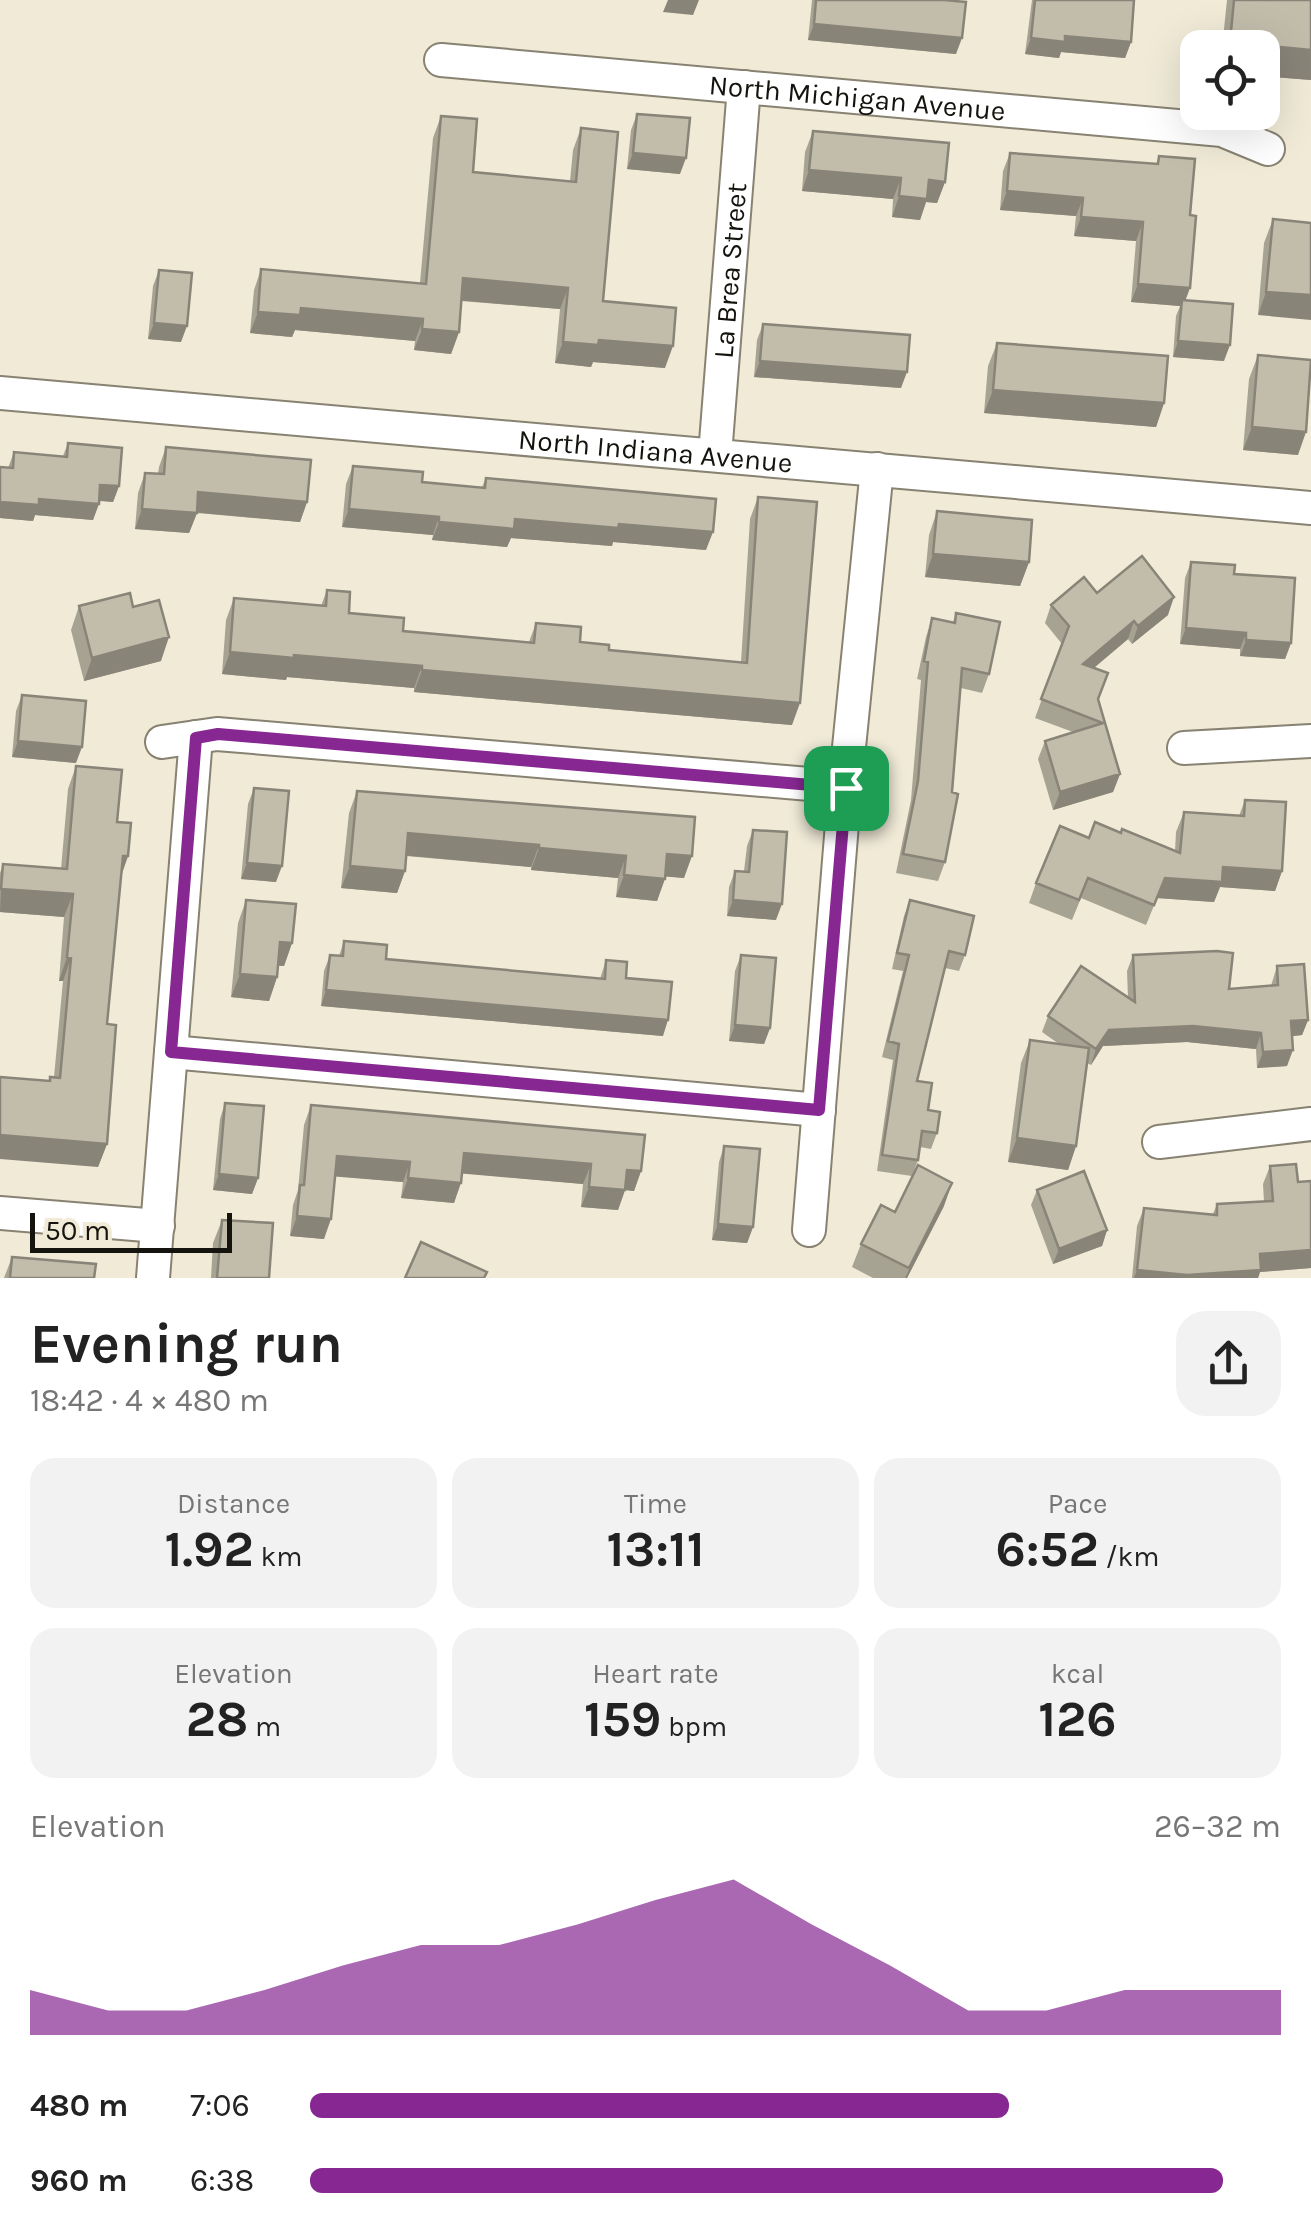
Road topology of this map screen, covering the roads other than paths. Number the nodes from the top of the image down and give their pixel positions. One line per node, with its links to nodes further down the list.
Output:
1 (441, 60): 2 (street, North Michigan Avenue)
2 (744, 87): 3 (street, North Michigan Avenue); 5 (street, La Brea Street)
3 (1268, 149)
4 (0, 393): 5 (street, North Indiana Avenue)
5 (715, 455): 6 (street, North Indiana Avenue)
6 (877, 469): 7 (street, North Indiana Avenue); 12 (street)
7 (1311, 508)
8 (196, 738): 10 (street); 12 (street); 13 (street)
9 (1311, 741): 11 (street)
10 (162, 742)
11 (1184, 748)
12 (846, 788): 14 (street)
13 (171, 1052): 14 (street); 18 (street)
14 (819, 1110): 19 (street)
15 (1311, 1124): 16 (street)
16 (1159, 1142)
17 (0, 1213): 18 (street)
18 (158, 1226): 20 (street)
19 (810, 1230)
20 (154, 1278)

